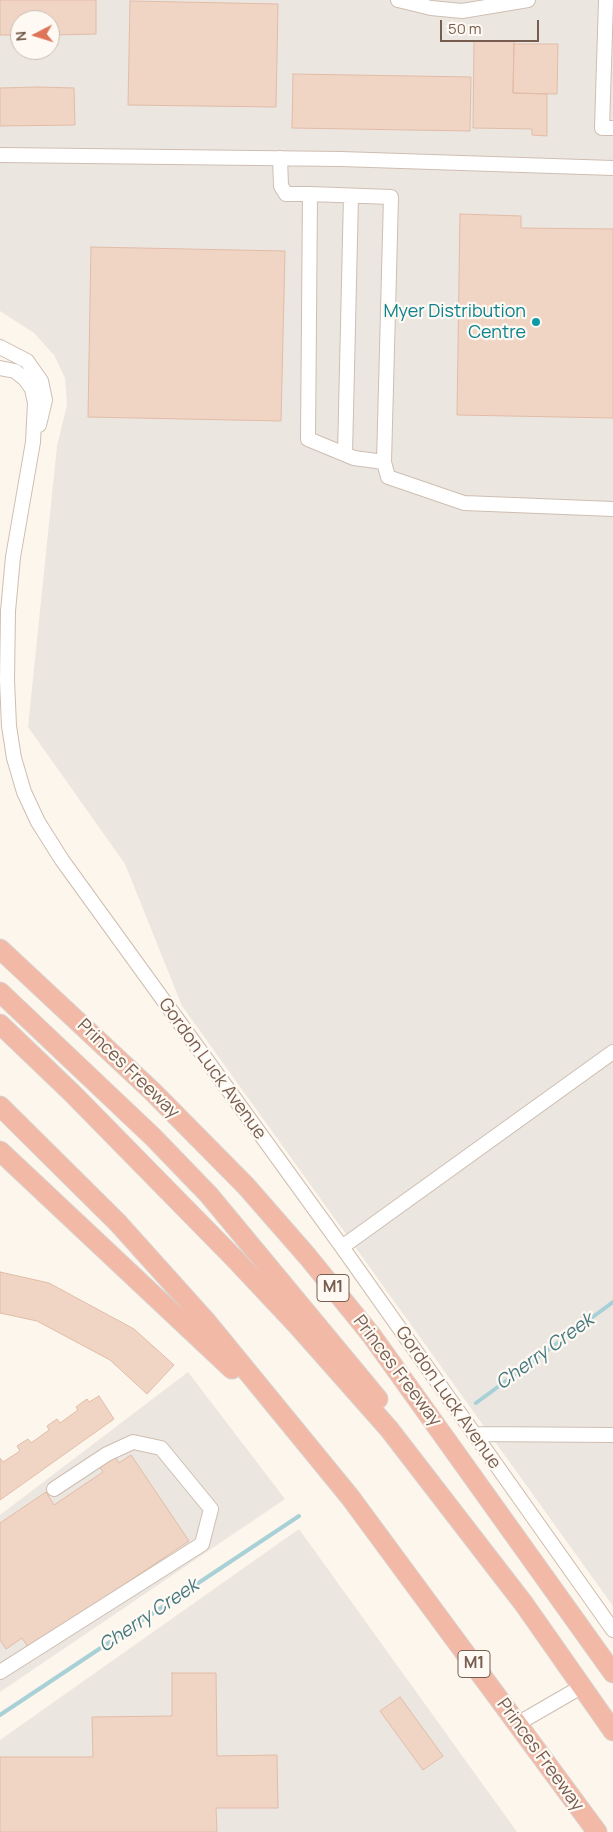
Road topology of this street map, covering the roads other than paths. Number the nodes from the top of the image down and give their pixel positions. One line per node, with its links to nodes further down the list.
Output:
1 (398, 0): 2 (street)
2 (528, 0)
3 (606, 0): 4 (street)
4 (613, 128)
5 (0, 155): 6 (street)
6 (280, 158): 7 (street); 8 (street)
7 (613, 168)
8 (310, 194): 9 (street); 13 (street)
9 (351, 196): 13 (street); 14 (street)
10 (0, 347): 12 (street, Gordon Luck Avenue)
11 (0, 368): 12 (street, Gordon Luck Avenue)
12 (33, 442): 22 (street, Gordon Luck Avenue)
13 (345, 454): 14 (street)
14 (384, 462): 15 (street)
15 (613, 509)
16 (0, 949): 30 (highway, Princes Freeway / M1)
17 (0, 992): 27 (highway)
18 (0, 1025): 27 (highway)
19 (613, 1052): 22 (street)
20 (0, 1106): 26 (highway, Princes Freeway / M1)
21 (0, 1151): 26 (highway)
22 (342, 1247): 23 (street, Gordon Luck Avenue)
23 (474, 1434): 24 (street); 28 (street, Gordon Luck Avenue)
24 (613, 1435)
25 (54, 1489): 29 (street)
26 (350, 1497): 32 (highway, Princes Freeway / M1)
27 (524, 1604): 31 (highway)
28 (613, 1630)
29 (0, 1672)
30 (613, 1673)
31 (581, 1687): 32 (street); 33 (highway)
32 (517, 1724): 34 (highway, Princes Freeway / M1)
33 (613, 1731)
34 (597, 1832)

